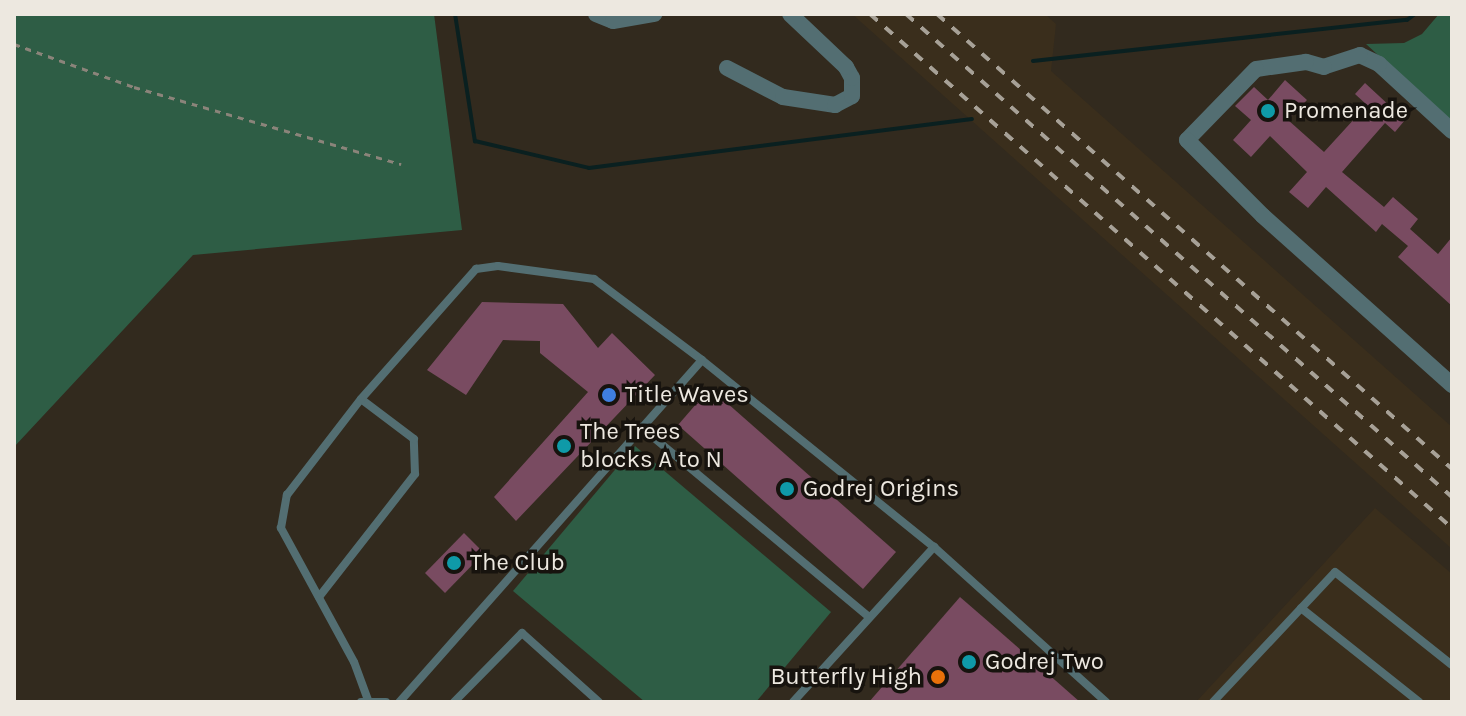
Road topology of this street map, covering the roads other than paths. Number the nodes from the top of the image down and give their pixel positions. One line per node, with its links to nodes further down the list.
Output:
1 (596, 14): 2 (street)
2 (654, 14)
3 (790, 14): 4 (street)
4 (727, 68)
5 (1452, 131): 7 (street)
6 (702, 360): 8 (lane); 9 (lane); 10 (lane)
7 (1452, 385)
8 (361, 399): 11 (lane); 11 (lane)
9 (641, 427): 13 (lane); 17 (lane)
10 (934, 547): 13 (lane); 21 (lane)
11 (319, 597): 15 (lane)
12 (1301, 608): 14 (lane); 22 (lane); 23 (lane)
13 (868, 616): 20 (lane)
14 (1452, 665)
15 (364, 701): 16 (lane)
16 (386, 702)
17 (399, 702)
18 (454, 702): 19 (lane)
19 (599, 702)
20 (793, 702)
21 (1106, 702)
22 (1213, 702)
23 (1419, 702)

